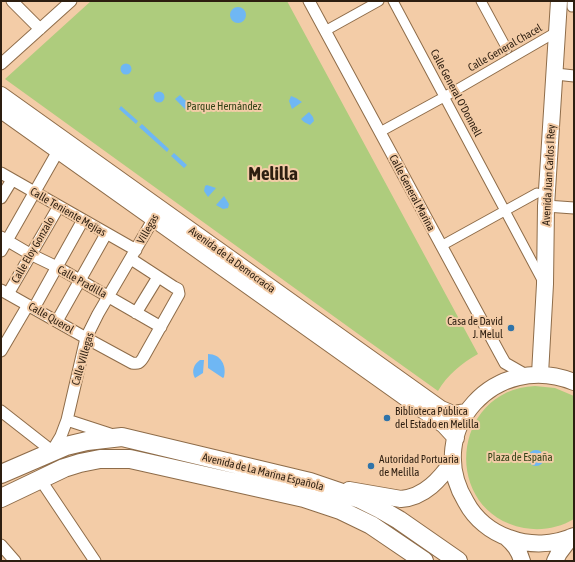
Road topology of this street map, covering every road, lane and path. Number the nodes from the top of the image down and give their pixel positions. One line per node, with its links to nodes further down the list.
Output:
1 (12, 1): 10 (street)
2 (71, 1): 10 (street)
3 (309, 1): 11 (street, Calle General Marina)
4 (378, 1): 11 (street)
5 (393, 1): 18 (street, Calle General O'Donnell)
6 (481, 1): 13 (street)
7 (559, 1): 12 (main road, Avenida Juan Carlos I Rey)
8 (572, 1): 9 (street)
9 (574, 6)
10 (40, 29): 14 (street)
11 (325, 31): 20 (street, Calle General Marina)
12 (558, 31): 15 (main road, Avenida Juan Carlos I Rey); 18 (street, Calle General Chacel)
13 (507, 49)
14 (1, 64)
15 (556, 74): 16 (street); 28 (main road, Avenida Juan Carlos I Rey)
16 (574, 76)
17 (1, 95): 31 (main road, Avenida de la Democracia)
18 (444, 97): 20 (street, Calle General Chacel); 30 (street, Calle General O'Donnell)
19 (1, 110): 21 (main road, Avenida de la Democracia)
20 (380, 132): 35 (street, Calle General Marina)
21 (58, 151): 24 (street); 31 (main road, Avenida de la Democracia)
22 (1, 173): 23 (street, Calle Teniente Mejias)
23 (12, 180): 24 (street, Calle Teniente Mejias); 26 (street)
24 (35, 192): 27 (street, Calle Teniente Mejias); 34 (street)
25 (537, 193): 30 (street)
26 (1, 198)
27 (59, 206): 32 (street, Calle Teniente Mejias); 37 (street, Calle Eloy Gonzalo)
28 (546, 206): 29 (street); 42 (main road, Avenida Juan Carlos I Rey)
29 (574, 208)
30 (505, 212): 35 (street); 42 (street, Calle General O'Donnell)
31 (157, 213): 38 (street, Villegas); 48 (main road, Avenida de la Democracia)
32 (83, 220): 33 (street, Calle Teniente Mejias); 39 (street)
33 (106, 234): 38 (street, Calle Teniente Mejias); 41 (street)
34 (4, 239): 36 (street); 37 (street, Calle Pradilla)
35 (441, 246): 53 (street, Calle General Marina)
36 (1, 251)
37 (30, 254): 39 (street, Calle Pradilla); 43 (street, Calle Eloy Gonzalo)
38 (133, 255): 40 (street, Calle Teniente Mejias); 44 (street, Calle Villegas)
39 (57, 267): 41 (street, Calle Pradilla); 45 (street)
40 (158, 277): 46 (street); 49 (street, Calle Teniente Mejias)
41 (80, 280): 44 (street, Calle Pradilla); 47 (street)
42 (545, 284): 53 (main road, Avenida Juan Carlos I Rey)
43 (4, 292): 45 (street, Calle Querol)
44 (108, 297): 46 (street, Calle Pradilla); 51 (street, Calle Villegas)
45 (31, 306): 47 (street, Calle Querol); 50 (street)
46 (136, 313): 49 (street, Calle Pradilla)
47 (56, 321): 51 (street, Calle Querol)
48 (313, 325): 56 (main road, Avenida de la Democracia); 59 (main road, Avenida de la Democracia)
49 (162, 327): 51 (street, Calle Querol)
50 (6, 332): 52 (street)
51 (86, 338): 57 (street, Calle Villegas)
52 (1, 351)
53 (533, 374): 54 (main road); 56 (main road)
54 (574, 382)
55 (1, 411): 60 (street)
56 (467, 412): 59 (main road)
57 (67, 420): 58 (street); 60 (street, Calle Villegas)
58 (122, 437): 60 (main road, Avenida de La Marina Española); 62 (main road, Avenida de La Marina Española)
59 (456, 438): 61 (main road)
60 (52, 451): 63 (main road, Avenida de La Marina Española); 66 (main road)
61 (453, 461): 65 (main road); 69 (main road)
62 (213, 468): 64 (main road, Avenida de La Marina Española); 65 (main road, Avenida de La Marina Española); 72 (main road, Avenida de La Marina Española)
63 (1, 474)
64 (40, 479): 67 (main road, Avenida de La Marina Española); 74 (street)
65 (310, 482): 71 (main road, Avenida de La Marina Española)
66 (1, 490)
67 (1, 498)
68 (573, 536): 69 (main road); 77 (main road)
69 (506, 537): 76 (main road)
70 (1, 545): 73 (street)
71 (439, 548): 72 (street); 75 (main road, Avenida de La Marina Española)
72 (421, 560)
73 (15, 561)
74 (95, 561)
75 (458, 561)
76 (522, 561)
77 (555, 561)

